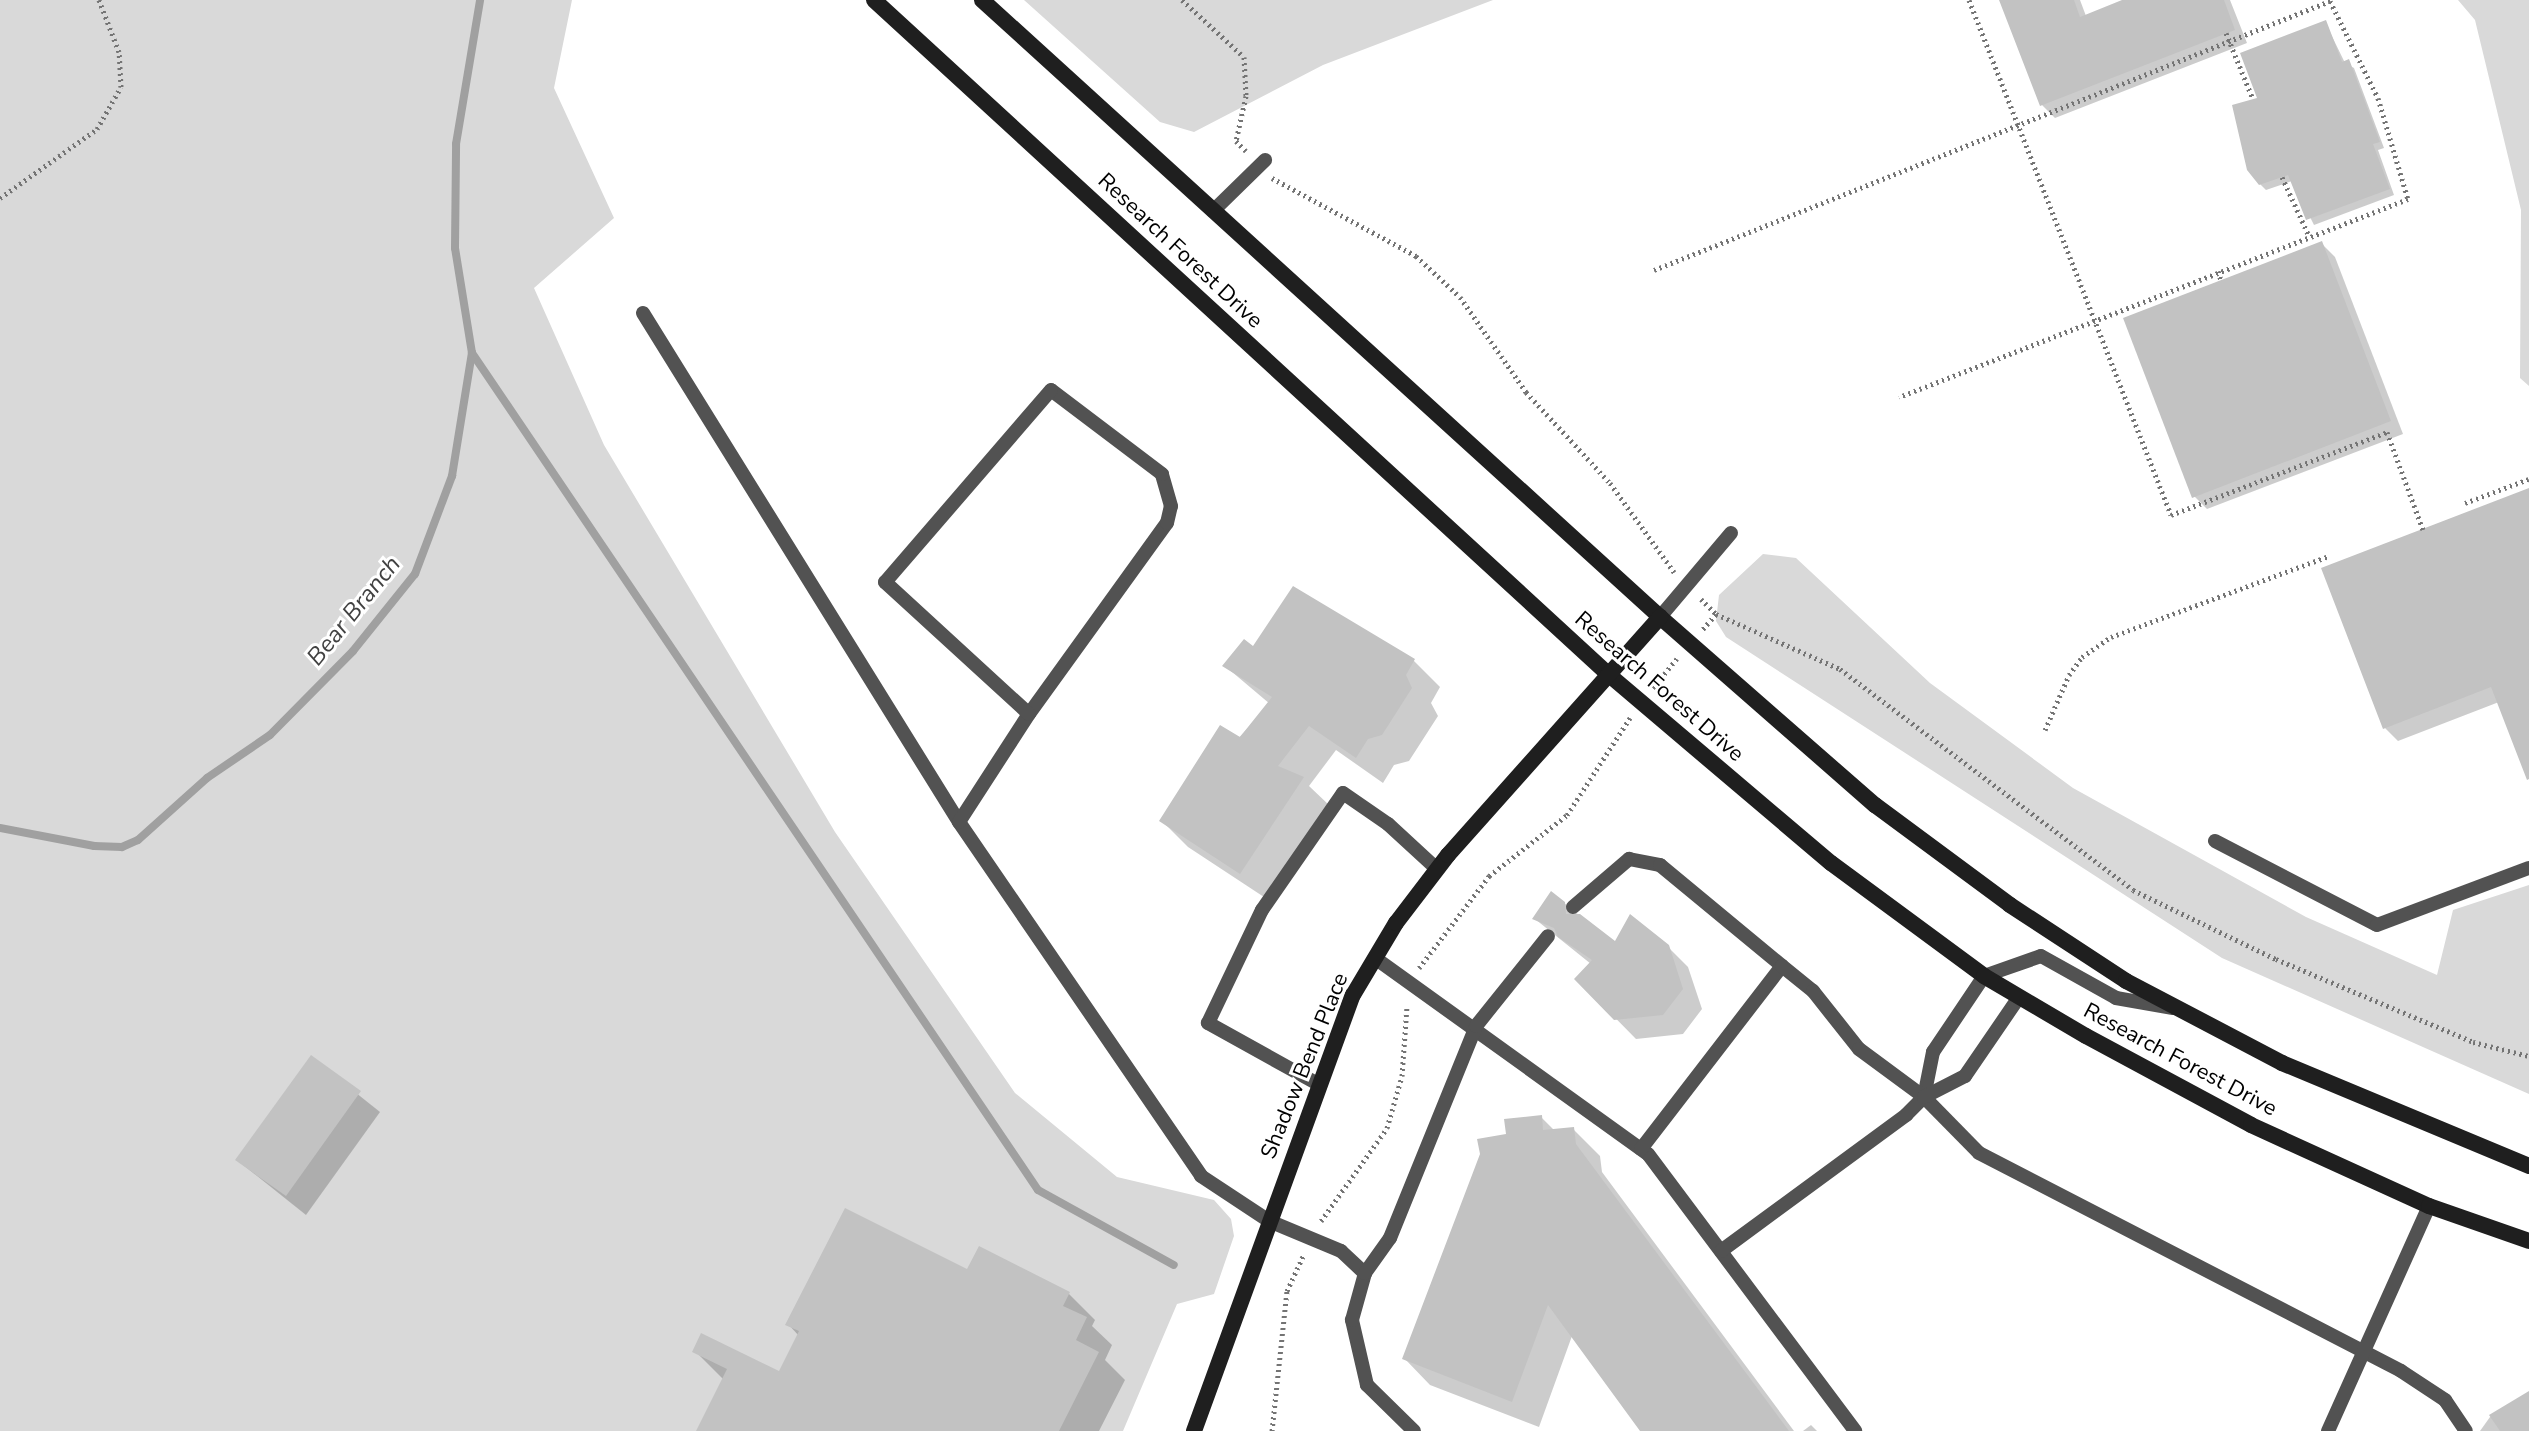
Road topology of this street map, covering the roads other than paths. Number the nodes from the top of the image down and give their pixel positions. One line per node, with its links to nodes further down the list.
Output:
1 (874, 0): 8 (main road, Research Forest Drive)
2 (982, 0): 4 (main road, Research Forest Drive)
3 (1262, 163): 4 (lane)
4 (1213, 211): 7 (main road, Research Forest Drive)
5 (643, 313): 10 (lane)
6 (1731, 533): 7 (lane)
7 (1660, 617): 8 (main road, Shadow Bend Place); 20 (main road, Research Forest Drive)
8 (1608, 674): 13 (main road, Shadow Bend Place); 18 (main road, Research Forest Drive)
9 (1029, 714): 9 (lane); 10 (lane)
10 (959, 822): 27 (lane)
11 (2215, 841): 12 (lane)
12 (2529, 868)
13 (1437, 869): 16 (main road, Shadow Bend Place); 22 (lane)
14 (1573, 907): 17 (lane)
15 (1548, 936): 21 (lane)
16 (1375, 958): 21 (lane); 22 (main road, Shadow Bend Place)
17 (1782, 966): 23 (lane); 24 (lane)
18 (1984, 976): 19 (main road, Research Forest Drive); 20 (lane); 23 (lane)
19 (2019, 997): 23 (lane); 26 (main road, Research Forest Drive)
20 (2181, 1010): 25 (main road, Research Forest Drive)
21 (1476, 1026): 24 (lane); 30 (lane)
22 (1318, 1084): 27 (main road, Shadow Bend Place)
23 (1924, 1097): 29 (lane); 31 (lane)
24 (1641, 1149): 29 (lane)
25 (2529, 1166)
26 (2429, 1206): 28 (main road, Research Forest Drive); 31 (lane)
27 (1269, 1221): 30 (lane); 32 (main road, Shadow Bend Place)
28 (2529, 1241)
29 (1721, 1251): 34 (lane)
30 (1365, 1273): 33 (lane)
31 (2363, 1353): 35 (lane); 36 (lane)
32 (1194, 1431)
33 (1414, 1431)
34 (1855, 1431)
35 (2328, 1431)
36 (2466, 1431)

